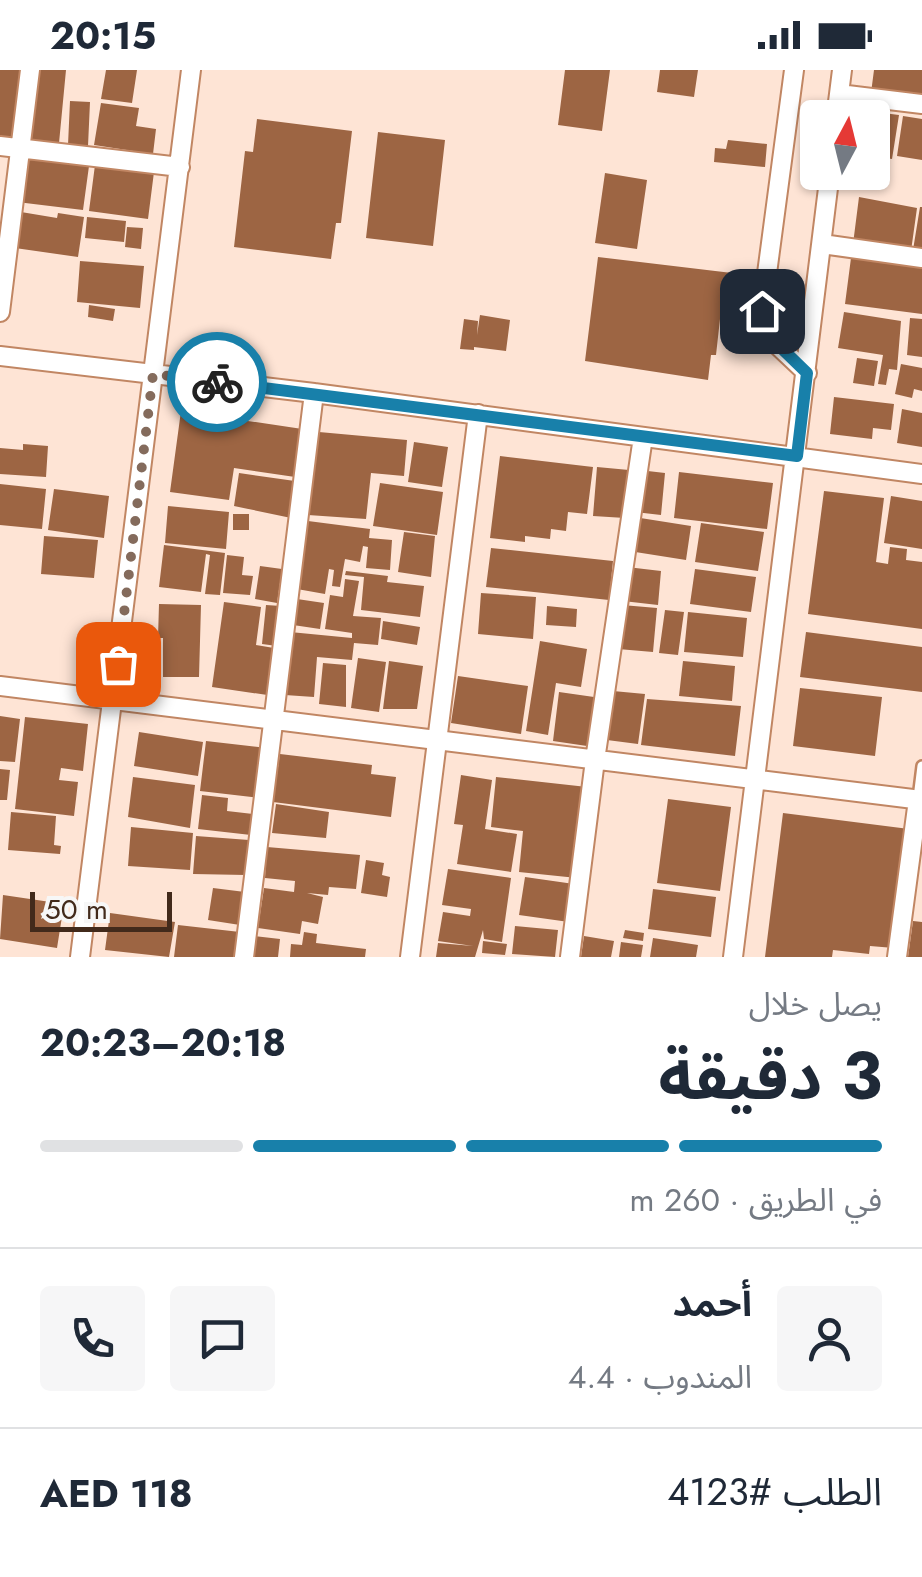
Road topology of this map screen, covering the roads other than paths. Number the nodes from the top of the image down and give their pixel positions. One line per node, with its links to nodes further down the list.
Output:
1 (30, 70): 9 (street)
2 (191, 70): 10 (street)
3 (794, 70): 16 (street)
4 (842, 70): 5 (street)
5 (839, 94): 6 (street); 7 (street)
6 (838, 100)
7 (922, 104)
8 (0, 146): 9 (street)
9 (21, 148): 10 (street); 14 (street)
10 (180, 167): 17 (street)
11 (828, 190): 12 (street)
12 (822, 244): 13 (street); 16 (street)
13 (922, 258)
14 (0, 312)
15 (0, 356): 17 (street)
16 (807, 373): 21 (street)
17 (153, 374): 18 (street); 24 (street)
18 (314, 393): 19 (street); 25 (street)
19 (478, 414): 20 (street); 26 (street)
20 (643, 437): 21 (street); 27 (street)
21 (797, 456): 22 (street); 29 (street)
22 (922, 474)
23 (0, 686): 24 (street)
24 (113, 700): 25 (street); 31 (street)
25 (275, 720): 26 (street); 32 (street)
26 (438, 740): 27 (street); 33 (street)
27 (595, 760): 29 (street); 34 (street)
28 (922, 766): 30 (lane)
29 (756, 779): 30 (street); 35 (street)
30 (920, 800): 36 (street)
31 (80, 957)
32 (244, 957)
33 (410, 957)
34 (570, 957)
35 (732, 957)
36 (896, 957)

